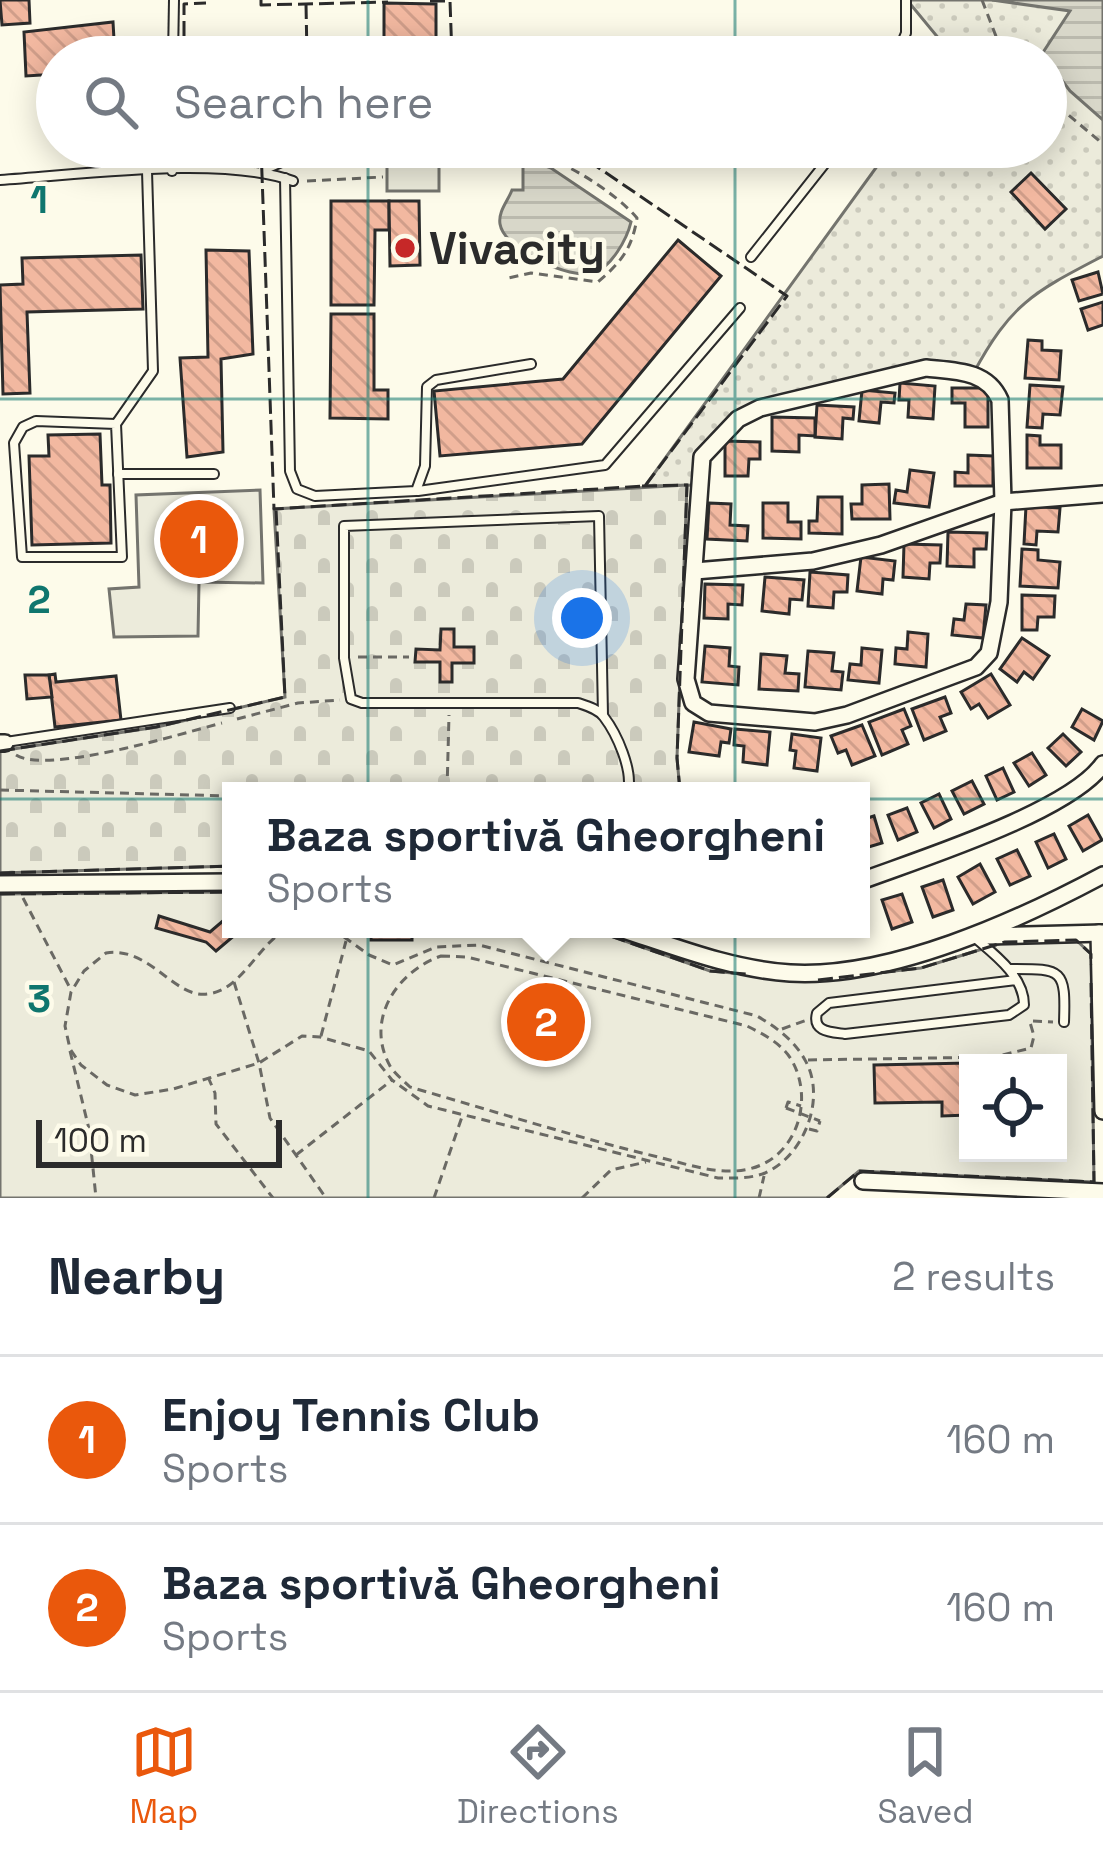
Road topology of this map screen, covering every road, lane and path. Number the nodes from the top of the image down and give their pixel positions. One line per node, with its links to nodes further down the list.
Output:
1 (174, 0): 4 (lane)
2 (906, 0): 5 (lane)
3 (982, 0): 6 (path)
4 (173, 36)
5 (905, 36)
6 (996, 36)
7 (1067, 114): 8 (path)
8 (1103, 144)
9 (267, 168): 12 (lane)
10 (567, 168): 19 (path)
11 (821, 168): 18 (lane)
12 (262, 170): 14 (lane); 17 (lane)
13 (148, 171): 14 (lane); 16 (lane); 22 (lane)
14 (172, 171)
15 (383, 177): 17 (path)
16 (0, 180)
17 (289, 180): 25 (lane)
18 (751, 257)
19 (504, 279)
20 (740, 308): 25 (lane)
21 (531, 364): 25 (lane)
22 (116, 424): 23 (lane); 23 (lane)
23 (118, 474): 24 (lane)
24 (214, 474)
25 (416, 491)
26 (1103, 494): 27 (street)
27 (1003, 502): 28 (street); 28 (street); 28 (street)
28 (695, 571)
29 (409, 657): 30 (path)
30 (344, 658): 31 (lane); 34 (lane)
31 (351, 699): 32 (lane); 35 (path)
32 (450, 703): 34 (lane); 37 (path)
33 (230, 708): 35 (lane)
34 (603, 715): 38 (lane)
35 (1, 742)
36 (1103, 764): 42 (street)
37 (447, 782)
38 (630, 782)
39 (0, 790): 40 (path)
40 (222, 796)
41 (1103, 875): 47 (street)
42 (870, 878)
43 (222, 882): 44 (street)
44 (0, 884)
45 (19, 889): 55 (path)
46 (1101, 933): 47 (street); 70 (street)
47 (974, 937): 50 (street); 52 (lane)
48 (271, 938): 53 (path)
49 (344, 938): 51 (path)
50 (648, 938)
51 (347, 940): 60 (path); 62 (path)
52 (1007, 969): 54 (lane); 59 (lane)
53 (233, 980): 55 (path); 66 (path)
54 (1016, 980): 56 (lane); 57 (lane)
55 (71, 992): 63 (path)
56 (1018, 1011): 58 (path); 61 (lane)
57 (815, 1020): 60 (path); 61 (lane)
58 (1031, 1022): 59 (path); 65 (path)
59 (1064, 1022)
60 (781, 1030): 64 (path)
61 (833, 1032): 65 (path)
62 (320, 1037): 66 (path); 68 (path)
63 (70, 1049): 67 (path); 78 (path)
64 (805, 1060): 65 (path); 72 (path)
65 (820, 1060)
66 (259, 1063): 67 (path); 73 (path)
67 (208, 1077): 79 (path)
68 (392, 1080): 71 (path); 73 (path)
69 (801, 1106): 69 (path); 72 (path, bridge)
70 (1103, 1111)
71 (463, 1114): 74 (path); 81 (path)
72 (807, 1128): 75 (path)
73 (294, 1156): 80 (path)
74 (648, 1161): 75 (path); 82 (path)
75 (765, 1173): 83 (path)
76 (863, 1180): 77 (street)
77 (1103, 1192)
78 (96, 1198)
79 (273, 1198)
80 (326, 1198)
81 (434, 1198)
82 (582, 1198)
83 (758, 1198)

